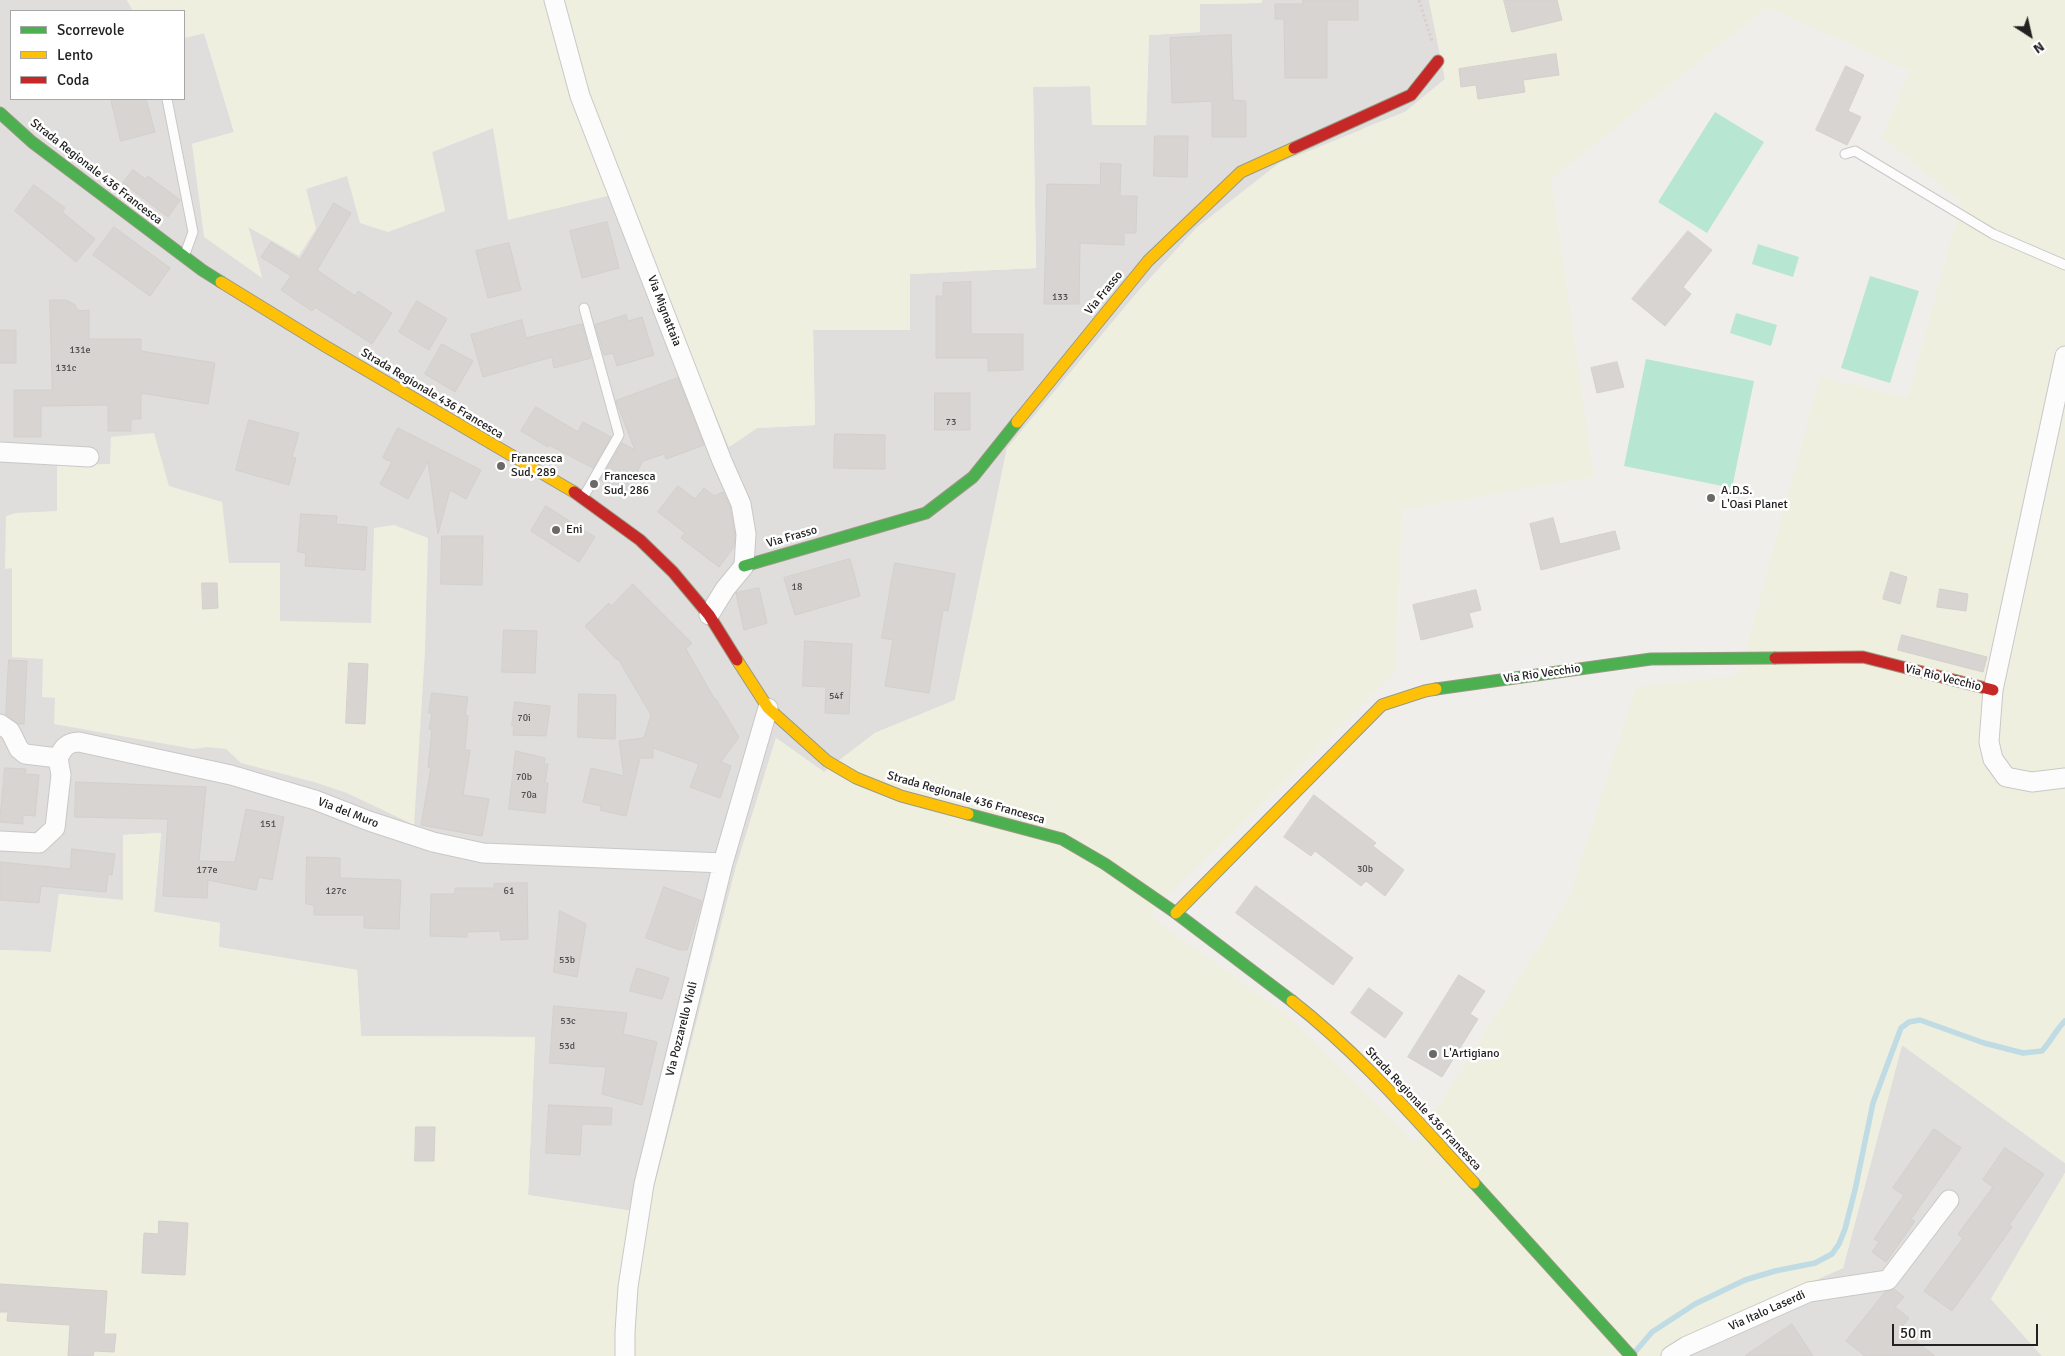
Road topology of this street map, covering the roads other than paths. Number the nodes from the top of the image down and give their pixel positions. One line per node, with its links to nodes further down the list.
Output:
1 (554, 0): 13 (street, Via Mignattaia)
2 (1438, 61): 13 (street, Via Frasso)
3 (167, 100): 6 (lane)
4 (0, 113): 6 (street, Strada Regionale 436 Francesca)
5 (1845, 154): 7 (lane)
6 (184, 257): 12 (street, Strada Regionale 436 Francesca)
7 (2065, 265)
8 (584, 308): 12 (lane)
9 (2065, 356): 15 (street, Via Rio Vecchio)
10 (0, 452): 11 (street)
11 (89, 457)
12 (583, 498): 14 (street, Strada Regionale 436 Francesca)
13 (744, 566): 14 (street)
14 (709, 615): 16 (street, Strada Regionale 436 Francesca)
15 (1993, 690): 19 (street, Via Rio Vecchio); 22 (street, Via Rio Vecchio)
16 (768, 708): 21 (street, Via Pozzarello Violi); 22 (street, Strada Regionale 436 Francesca)
17 (0, 724): 18 (street)
18 (58, 758): 20 (street); 21 (street, Via del Muro)
19 (2065, 778)
20 (0, 841)
21 (723, 863): 24 (street, Via Pozzarello Violi)
22 (1176, 913): 25 (street, Strada Regionale 436 Francesca)
23 (1949, 1200): 26 (street, Via Italo Laserdi)
24 (625, 1356)
25 (1631, 1356)
26 (1671, 1356)

